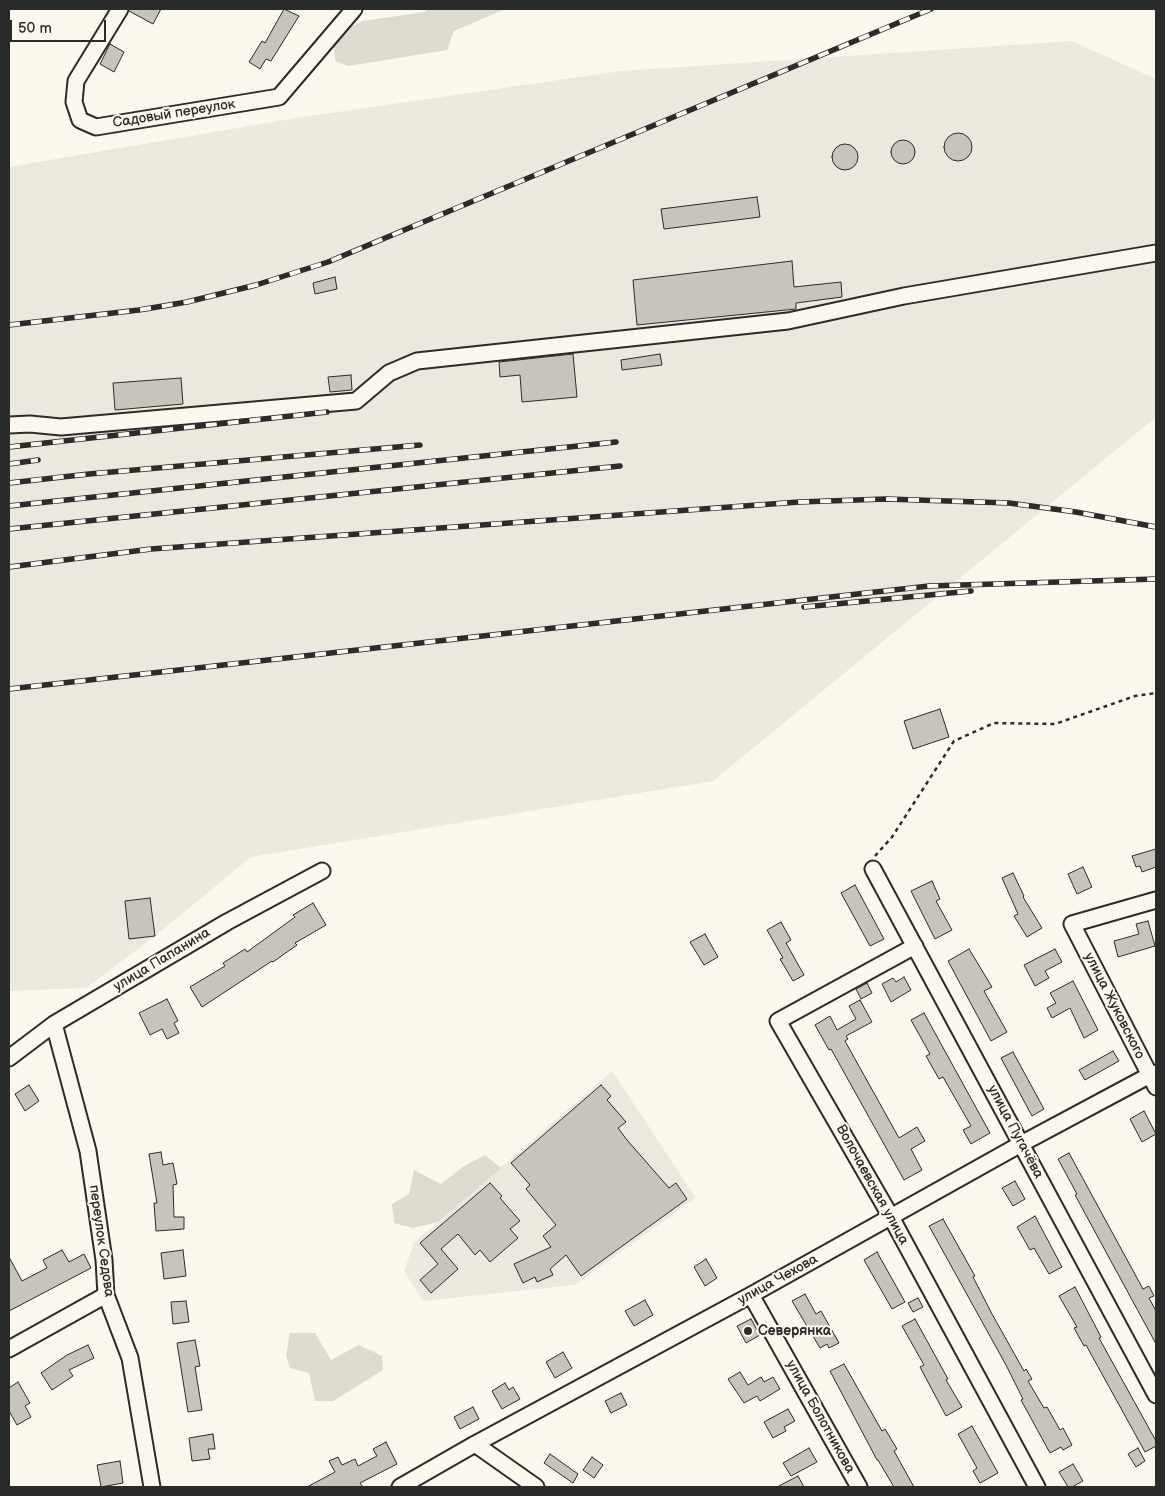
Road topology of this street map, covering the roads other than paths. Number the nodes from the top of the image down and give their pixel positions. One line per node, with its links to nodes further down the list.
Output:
1 (120, 9): 2 (street, Садовый переулок)
2 (354, 9)
3 (1156, 252): 4 (street)
4 (9, 425)
5 (873, 869): 8 (street, улица Пугачёва)
6 (322, 871): 9 (street, улица Папанина)
7 (1156, 900): 11 (street, улица Жуковского)
8 (914, 946): 12 (street, улица Пугачёва); 13 (street, Волочаевская улица)
9 (54, 1024): 10 (street, улица Папанина); 14 (street, переулок Седова)
10 (9, 1058)
11 (1154, 1079): 12 (street, улица Чехова)
12 (1021, 1144): 13 (street, улица Чехова); 17 (street, улица Пугачёва)
13 (891, 1217): 15 (street, улица Чехова); 23 (street, Волочаевская улица)
14 (106, 1295): 16 (street); 19 (street, переулок Седова)
15 (751, 1295): 18 (street, улица Чехова); 22 (street, улица Болотникова)
16 (9, 1349)
17 (1156, 1396)
18 (475, 1444): 20 (street, улица Чехова); 21 (street)
19 (152, 1487)
20 (400, 1487)
21 (536, 1487)
22 (859, 1487)
23 (1037, 1487)

